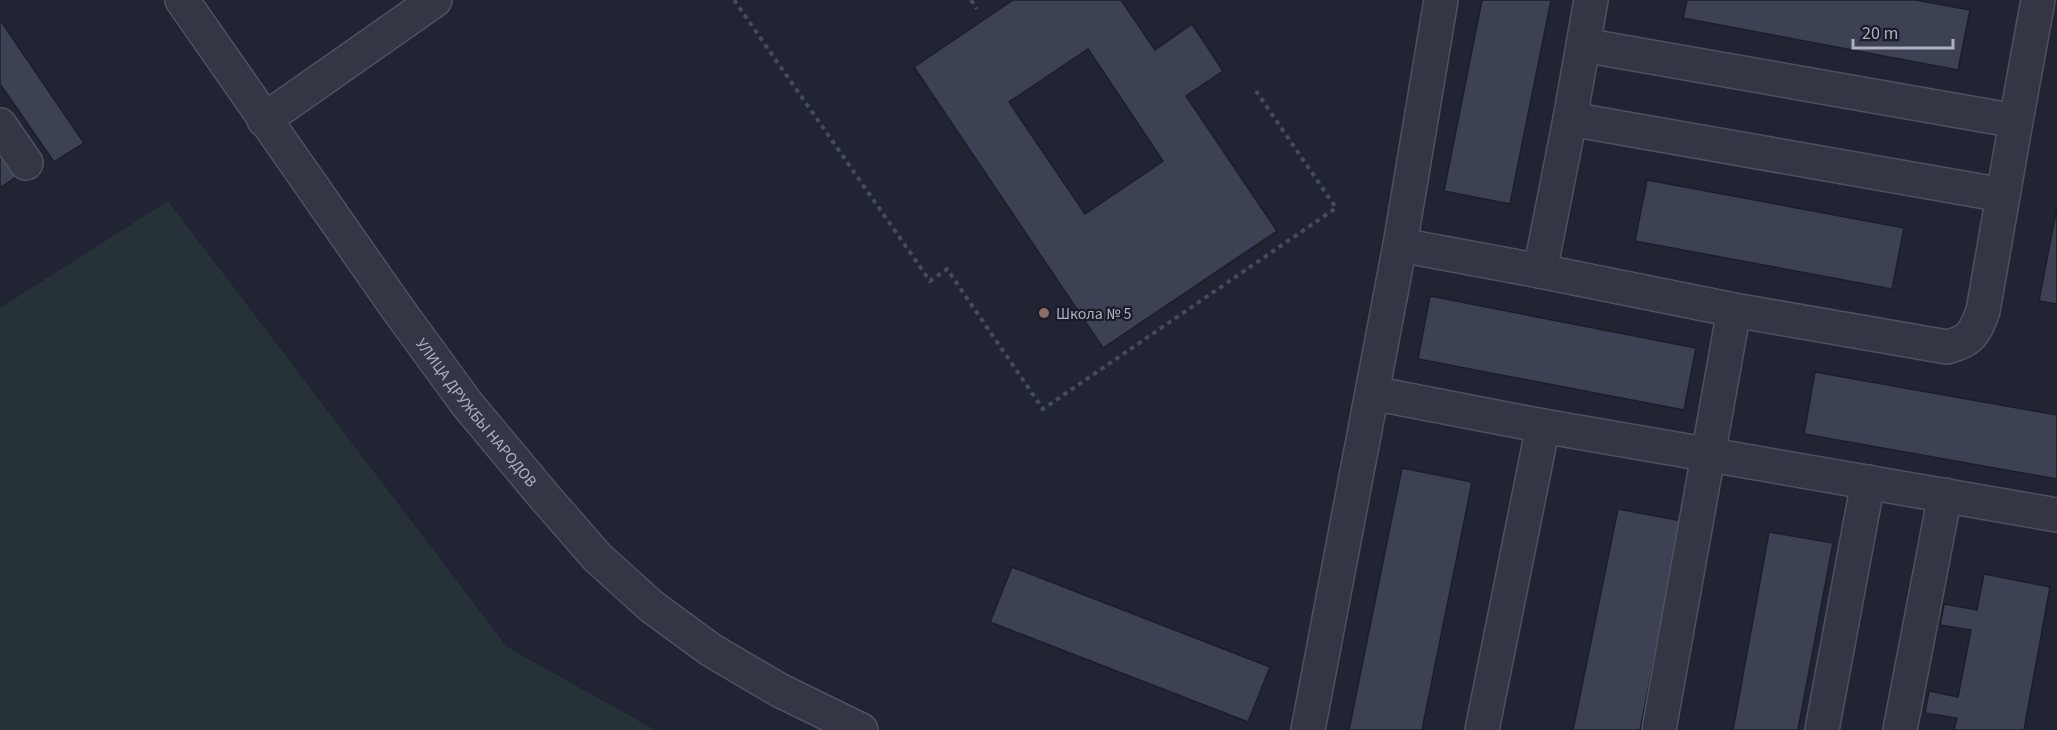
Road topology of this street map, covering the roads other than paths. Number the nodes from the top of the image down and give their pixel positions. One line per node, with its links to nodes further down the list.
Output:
1 (182, 0): 8 (street, УЛИЦА ДРУЖБЫ НАРОДОВ)
2 (435, 0): 8 (street)
3 (1441, 0): 13 (street)
4 (1591, 0): 6 (street)
5 (2038, 0): 9 (street)
6 (1583, 45): 7 (street); 9 (street)
7 (1570, 119): 12 (street); 14 (street)
8 (264, 120): 22 (street, УЛИЦА ДРУЖБЫ НАРОДОВ)
9 (2016, 121): 12 (street)
10 (0, 125): 11 (street)
11 (26, 163)
12 (2003, 195): 15 (street)
13 (1400, 245): 14 (street); 16 (street)
14 (1540, 271): 15 (street)
15 (1734, 310): 18 (street)
16 (1372, 393): 17 (street); 23 (street)
17 (1543, 426): 18 (street); 24 (street)
18 (1708, 454): 19 (street); 25 (street)
19 (1868, 482): 20 (street); 26 (street)
20 (1945, 495): 21 (street); 27 (street)
21 (2057, 515)
22 (861, 730)
23 (1308, 730)
24 (1482, 730)
25 (1659, 730)
26 (1822, 730)
27 (1900, 730)

